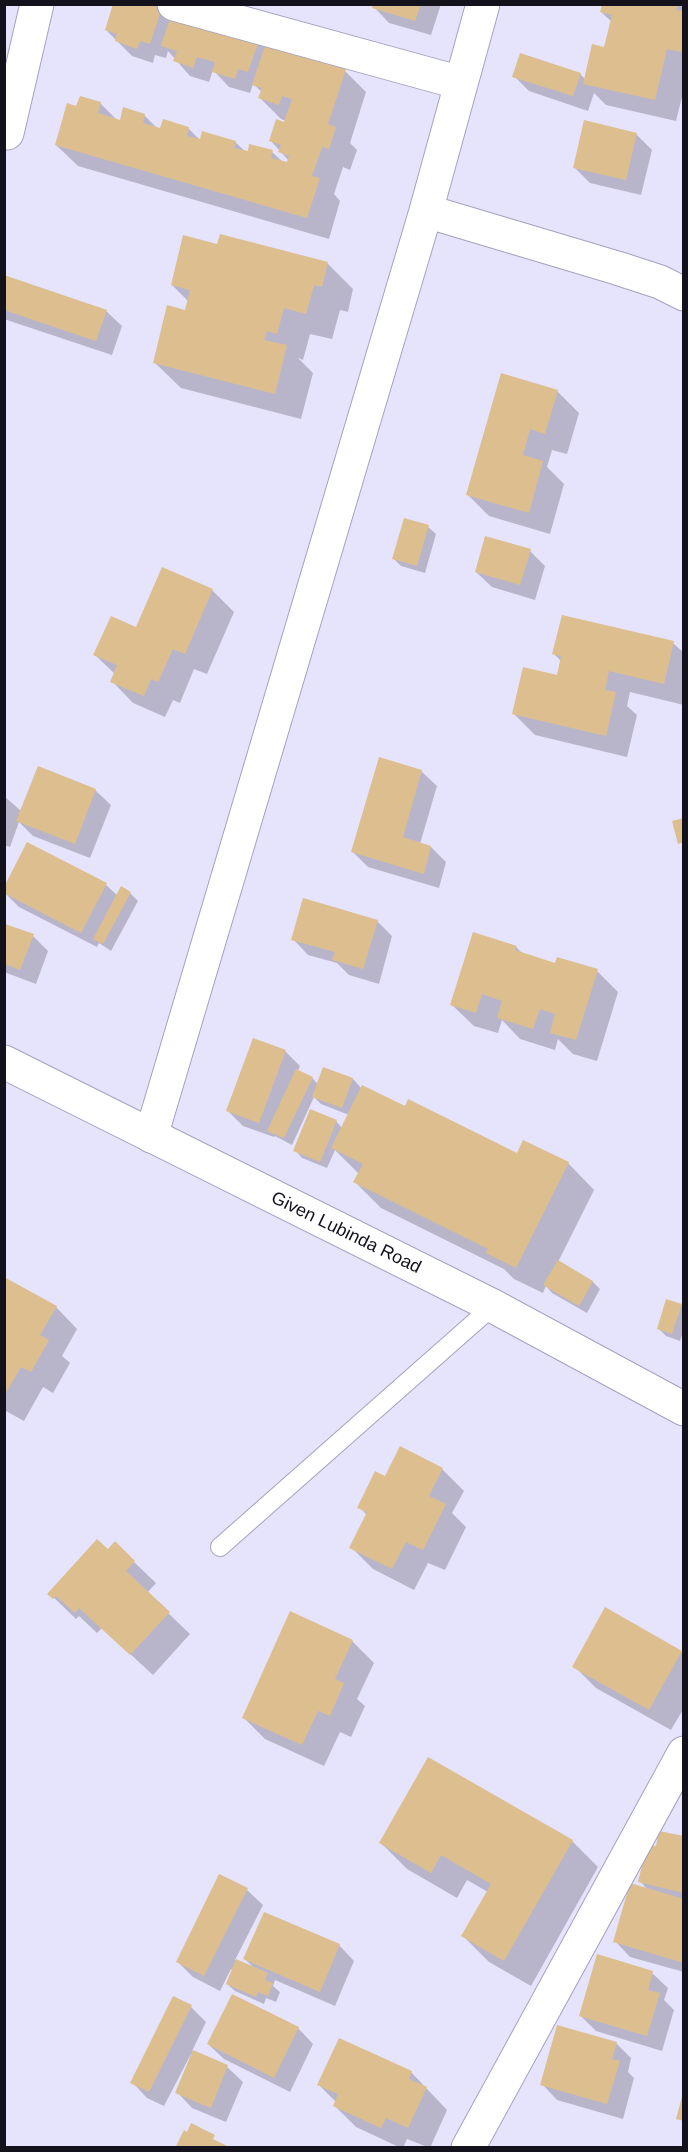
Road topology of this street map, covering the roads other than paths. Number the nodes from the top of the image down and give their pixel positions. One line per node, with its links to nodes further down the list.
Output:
1 (37, 4): 5 (street)
2 (174, 4): 4 (street)
3 (483, 4): 4 (street)
4 (461, 83): 6 (street)
5 (7, 133)
6 (426, 211): 7 (street); 9 (street)
7 (684, 294)
8 (4, 1062): 9 (street, Given Lubinda Road)
9 (151, 1136): 10 (street, Given Lubinda Road)
10 (493, 1306): 11 (street, Given Lubinda Road); 12 (lane)
11 (684, 1409)
12 (220, 1547)
13 (684, 1753): 14 (street)
14 (468, 2148)

